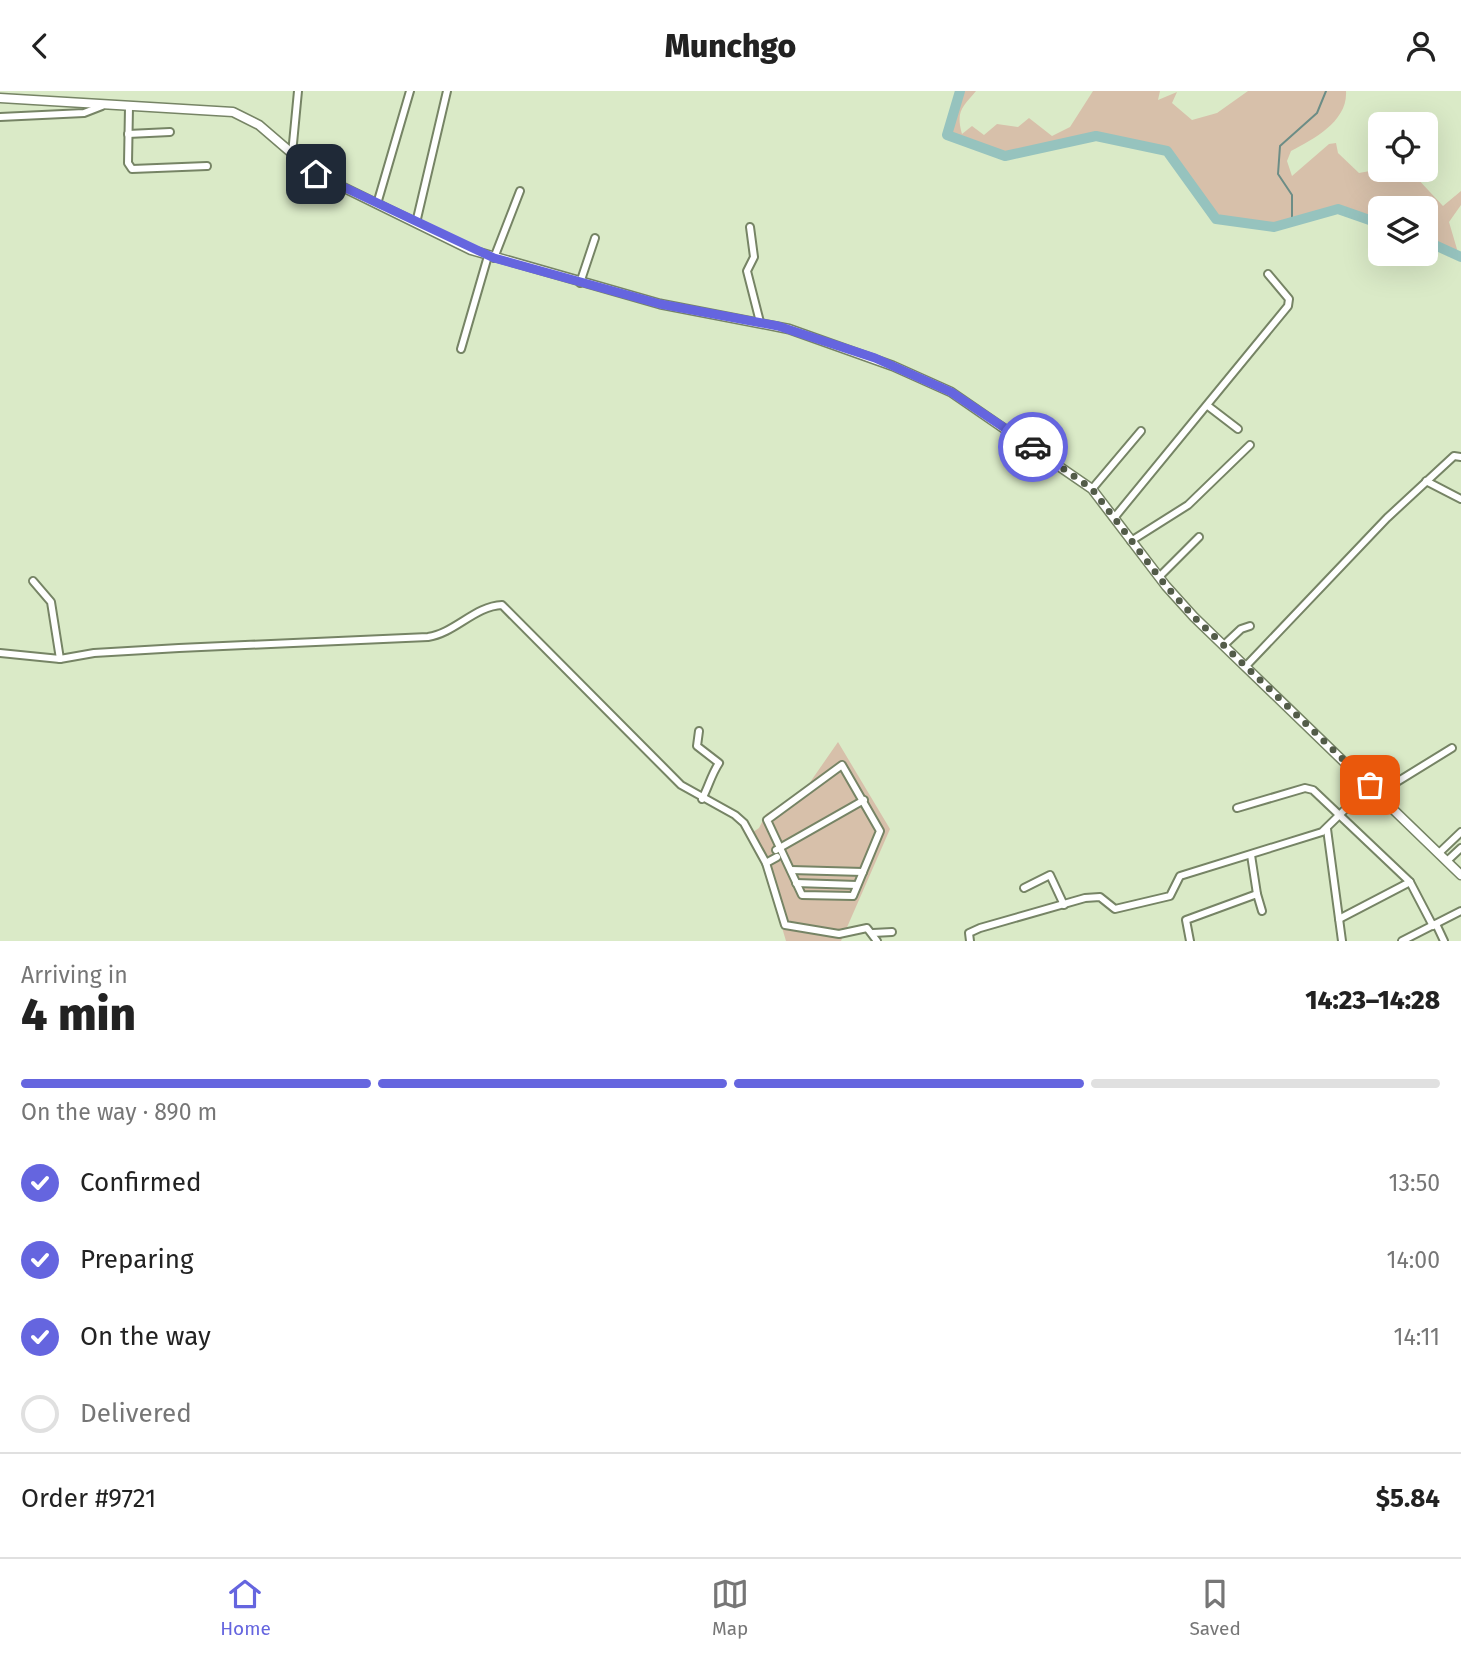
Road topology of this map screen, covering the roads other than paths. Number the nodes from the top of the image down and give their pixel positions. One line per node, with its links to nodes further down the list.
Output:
1 (298, 91): 10 (street)
2 (410, 91): 13 (street)
3 (447, 91): 14 (street)
4 (0, 97): 5 (street)
5 (102, 106): 6 (street); 7 (street)
6 (129, 107): 9 (street); 10 (street)
7 (0, 117)
8 (170, 132): 9 (street)
9 (128, 134): 11 (street)
10 (292, 154): 13 (street)
11 (206, 166)
12 (520, 191): 17 (street)
13 (377, 204): 14 (street)
14 (416, 223): 17 (street)
15 (751, 227): 20 (street)
16 (595, 237): 19 (street)
17 (491, 257): 19 (street); 21 (street)
18 (1268, 274): 22 (street)
19 (580, 283): 20 (street)
20 (760, 322): 28 (street)
21 (461, 349)
22 (1208, 406): 23 (street); 30 (street)
23 (1238, 429)
24 (1141, 431): 28 (street)
25 (1250, 445): 32 (street)
26 (1459, 454): 27 (street)
27 (1426, 481): 29 (street); 39 (street)
28 (1092, 489): 30 (street)
29 (1461, 499)
30 (1114, 518): 32 (street)
31 (1199, 537): 33 (street)
32 (1131, 541): 33 (street)
33 (1159, 577): 36 (street)
34 (33, 581): 38 (street)
35 (1250, 626): 36 (street)
36 (1224, 645): 39 (street)
37 (0, 653): 38 (street)
38 (60, 659): 44 (street)
39 (1246, 666): 42 (street)
40 (699, 731): 44 (street)
41 (1452, 748): 43 (street)
42 (1370, 785): 43 (street); 47 (street)
43 (1379, 793): 52 (street)
44 (702, 799): 54 (street)
45 (864, 800): 51 (street); 51 (street); 57 (street)
46 (1237, 808): 47 (street)
47 (1340, 815): 48 (street); 59 (street)
48 (1327, 829): 53 (street); 67 (street)
49 (1461, 832): 52 (street)
50 (1461, 848): 55 (street)
51 (780, 852): 54 (street); 56 (street)
52 (1439, 853): 55 (street)
53 (1251, 855): 63 (street); 64 (street)
54 (764, 861): 70 (street)
55 (1447, 861): 58 (street)
56 (791, 870): 57 (street); 60 (street)
57 (863, 872): 61 (street)
58 (1461, 875)
59 (1410, 882): 67 (street); 68 (street)
60 (796, 883): 61 (street); 61 (street)
61 (857, 884)
62 (1024, 887): 64 (street)
63 (1257, 894): 65 (street); 73 (street)
64 (1064, 905): 72 (street)
65 (1262, 911)
66 (1461, 911): 68 (street)
67 (1339, 919): 74 (street)
68 (1435, 925): 75 (street); 76 (street)
69 (892, 932): 70 (street)
70 (873, 933): 71 (street)
71 (877, 941)
72 (970, 941)
73 (1190, 941)
74 (1342, 941)
75 (1402, 941)
76 (1444, 941)

